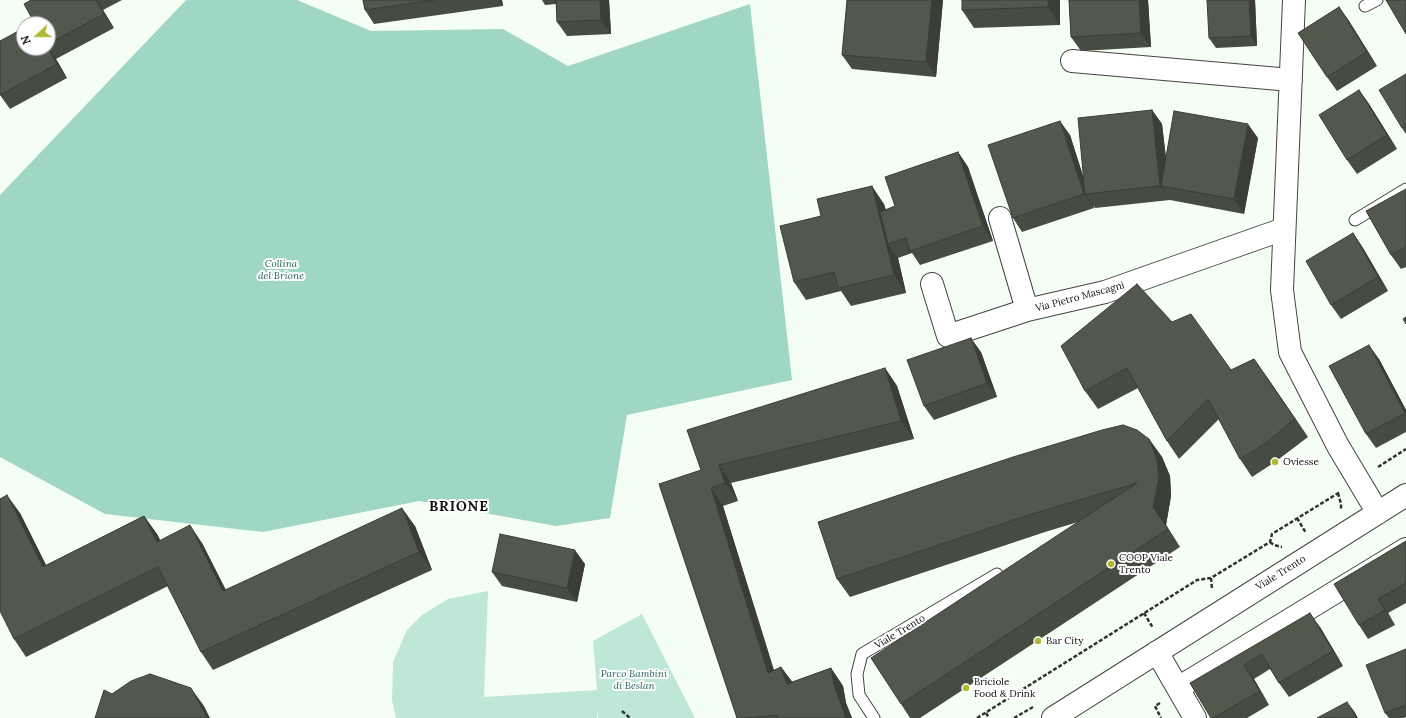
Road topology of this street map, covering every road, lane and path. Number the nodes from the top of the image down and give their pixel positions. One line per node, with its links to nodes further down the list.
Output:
1 (1294, 0): 5 (street)
2 (1377, 0): 3 (lane)
3 (1366, 6)
4 (1072, 61): 5 (street)
5 (1291, 80): 9 (street)
6 (1406, 189): 8 (lane)
7 (1000, 218): 11 (street)
8 (1356, 220)
9 (1284, 229): 11 (street, Via Pietro Mascagni); 16 (street)
10 (932, 284): 11 (street, Via Pietro Mascagni)
11 (1027, 310)
12 (1406, 450): 13 (path)
13 (1375, 469)
14 (1338, 493): 17 (path)
15 (1406, 495): 16 (street, Viale Trento)
16 (1378, 513): 23 (street, Viale Trento)
17 (1297, 518): 18 (path); 21 (path)
18 (1307, 535)
19 (1406, 550): 24 (street)
20 (997, 574): 28 (lane, Viale Trento)
21 (1144, 613): 22 (path); 26 (path)
22 (1155, 630)
23 (1157, 652): 24 (street); 31 (street, Viale Trento)
24 (1178, 688): 32 (street)
25 (622, 711): 27 (path)
26 (986, 713): 29 (path); 30 (path)
27 (630, 718)
28 (874, 718)
29 (977, 718)
30 (989, 718)
31 (1053, 718)
32 (1195, 718)

